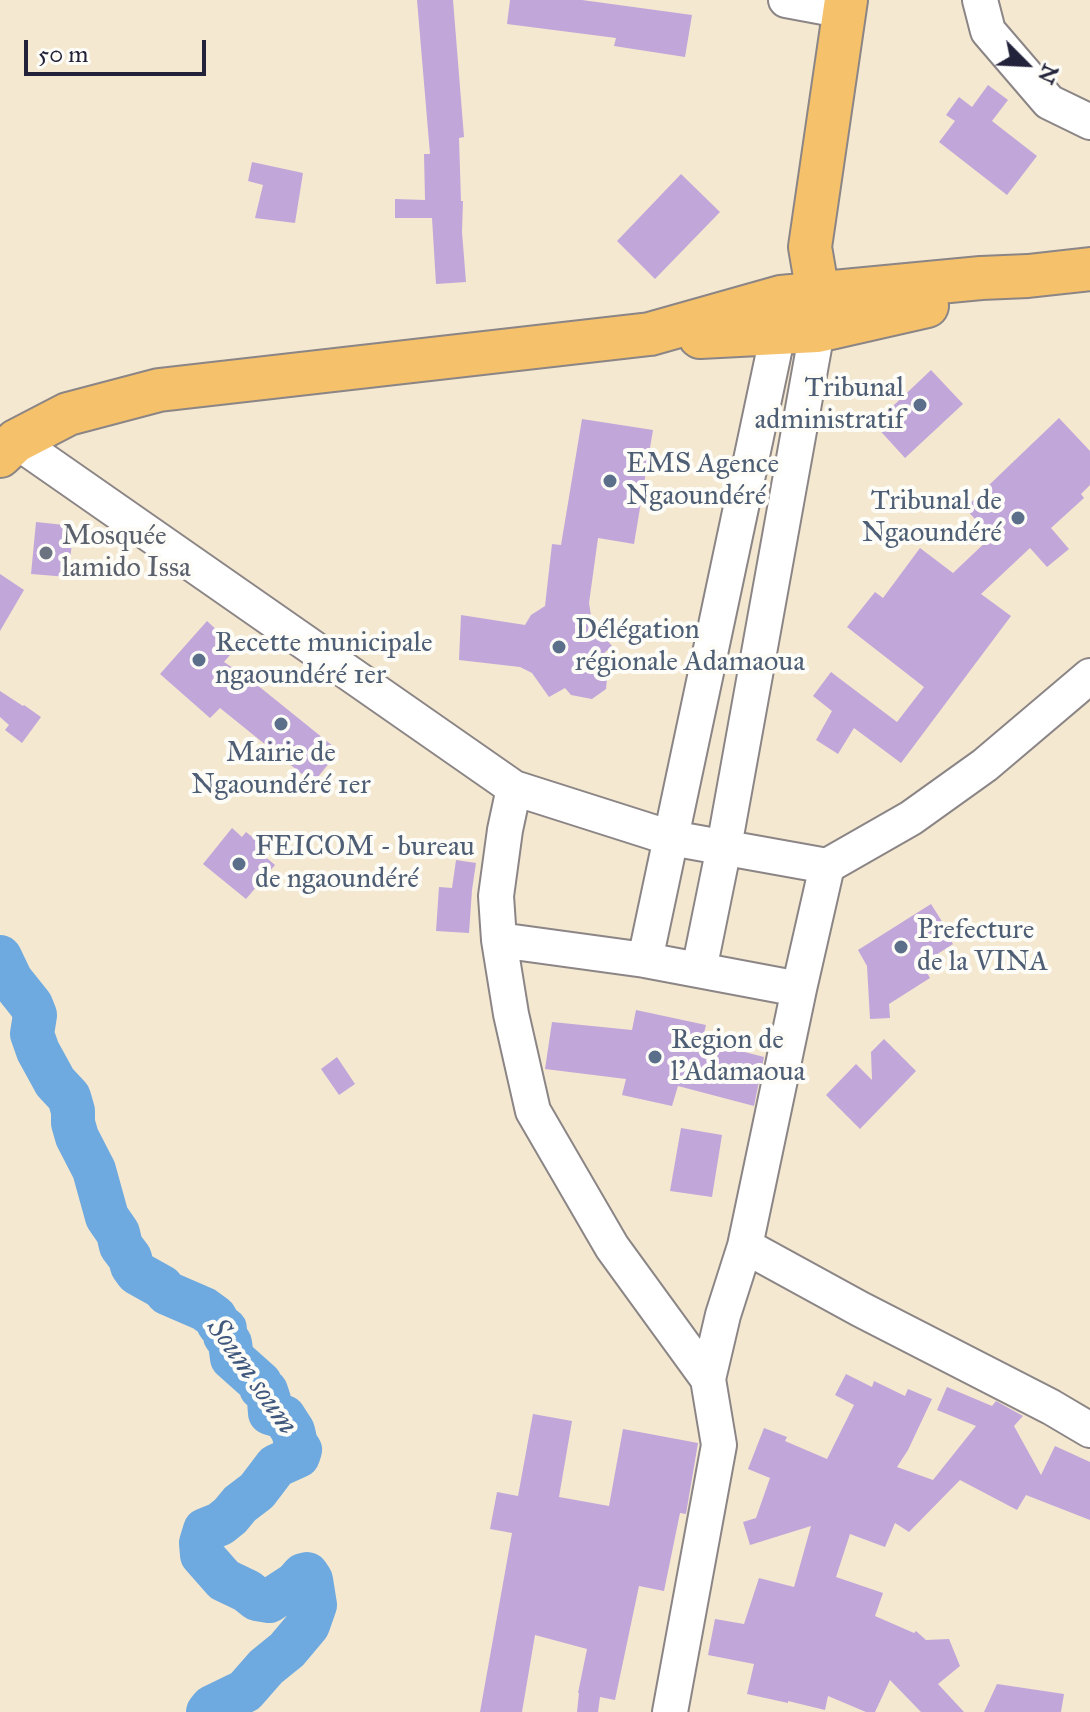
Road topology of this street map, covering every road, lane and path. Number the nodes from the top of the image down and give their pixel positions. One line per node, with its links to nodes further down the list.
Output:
1 (786, 0): 3 (street)
2 (980, 0): 4 (street)
3 (846, 6): 6 (main road)
4 (1090, 122)
5 (1090, 269): 6 (main road)
6 (798, 314): 7 (main road); 10 (street); 11 (street)
7 (8, 448): 9 (street)
8 (1090, 676): 12 (street)
9 (514, 788): 10 (street); 13 (street)
10 (671, 838): 11 (street); 14 (street)
11 (724, 847): 12 (street); 15 (street)
12 (827, 866): 16 (street)
13 (499, 940): 14 (street); 18 (street)
14 (645, 960): 15 (street)
15 (699, 970): 16 (street)
16 (799, 989): 17 (street)
17 (745, 1246): 18 (street); 19 (street)
18 (708, 1379): 20 (street)
19 (1090, 1430)
20 (670, 1712)

